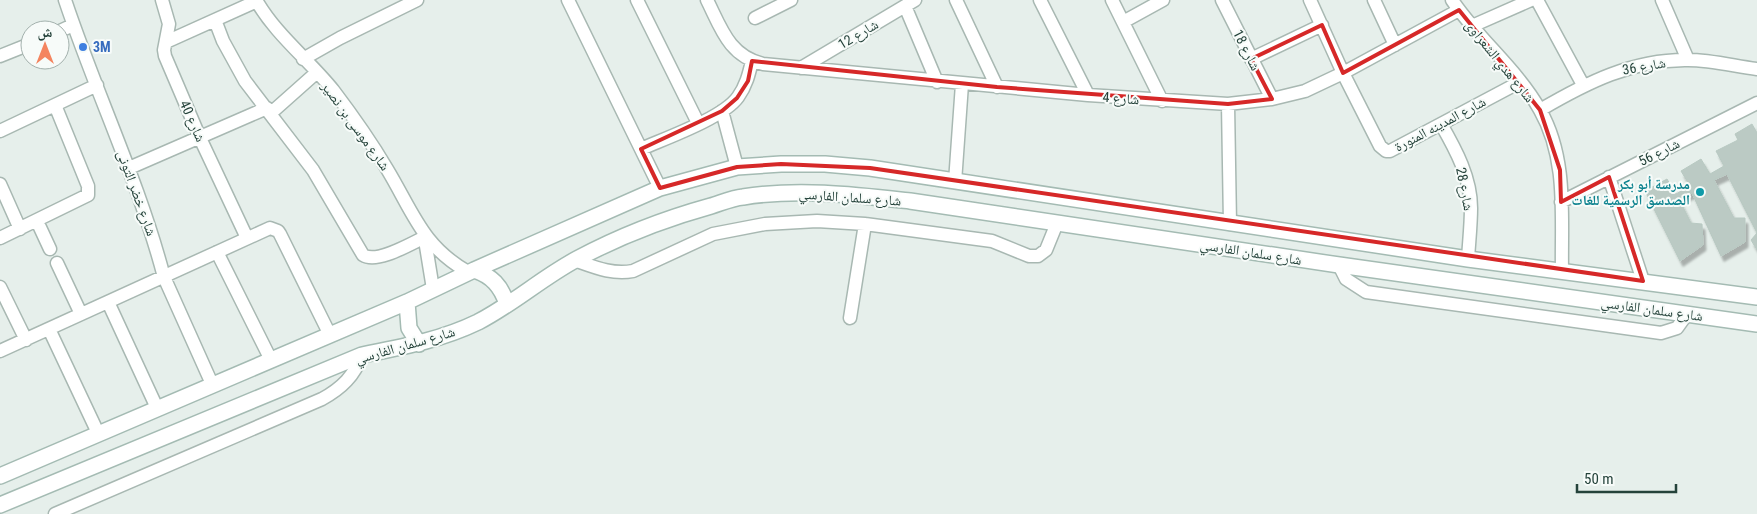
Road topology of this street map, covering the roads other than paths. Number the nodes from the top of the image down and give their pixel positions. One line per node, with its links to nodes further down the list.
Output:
1 (65, 0): 25 (street, شارع خضر التونى)
2 (162, 0): 28 (street, شارع 40)
3 (417, 0): 32 (street)
4 (568, 0): 59 (street)
5 (637, 0): 55 (street)
6 (707, 0): 35 (street)
7 (956, 0): 45 (street)
8 (1040, 0): 46 (street)
9 (1112, 0): 23 (street)
10 (1163, 0): 23 (street)
11 (1222, 0): 33 (street, شارع 18)
12 (1310, 0): 24 (street)
13 (1374, 0): 29 (street)
14 (1531, 0): 26 (street)
15 (1537, 0): 43 (street)
16 (1662, 0): 34 (street)
17 (257, 1): 22 (street); 32 (street, شارع موسى بن نصير)
18 (788, 1): 21 (street)
19 (910, 3): 36 (street, شارع 12); 40 (street)
20 (1456, 5): 26 (street, شارع هدي الشعراوى); 29 (street, شارع 4)
21 (755, 18)
22 (215, 20): 28 (street); 53 (street)
23 (1123, 22): 48 (street)
24 (1322, 25): 33 (street); 39 (street)
25 (73, 26): 27 (street); 44 (street, شارع خضر التونى)
26 (1472, 26): 41 (street, شارع هدي الشعراوى)
27 (70, 27)
28 (166, 42): 58 (street, شارع 40)
29 (1395, 45): 39 (street, شارع 4)
30 (20, 48): 31 (street)
31 (0, 56)
32 (303, 59): 38 (street, شارع موسى بن نصير)
33 (1251, 59): 47 (street, شارع 18)
34 (1688, 60): 37 (street, شارع 36); 43 (street, شارع 36)
35 (757, 63): 36 (street, شارع 4); 54 (street)
36 (801, 68): 40 (street, شارع 4)
37 (1757, 69)
38 (316, 73): 53 (street); 72 (street, شارع موسى بن نصير)
39 (1343, 73): 47 (street, شارع 4); 56 (street, شارع المدينه المنورة)
40 (937, 82): 42 (street, شارع 4)
41 (1520, 82): 52 (street, شارع هدي الشعراوى); 56 (street, شارع المدينه المنورة)
42 (962, 84): 45 (street, شارع 4); 63 (street)
43 (1583, 85): 52 (street, شارع 36)
44 (97, 86): 51 (street); 61 (street, شارع خضر التونى)
45 (997, 87): 46 (street, شارع 4)
46 (1088, 95): 48 (street, شارع 4)
47 (1272, 99): 50 (street, شارع 4)
48 (1162, 100): 50 (street, شارع 4)
49 (1757, 103): 62 (street, شارع 56)
50 (1228, 104): 70 (street)
51 (55, 105): 57 (street); 67 (street)
52 (1540, 110): 66 (street, شارع هدي الشعراوى)
53 (269, 111): 58 (street); 72 (street)
54 (722, 111): 55 (street); 60 (street)
55 (698, 123): 59 (street)
56 (1441, 124): 77 (street, شارع 28)
57 (0, 131)
58 (200, 138): 61 (street); 74 (street, شارع 40)
59 (641, 149): 65 (street)
60 (737, 167): 63 (street, شارع سلمان الفارسي); 65 (street, شارع سلمان الفارسي)
61 (129, 168): 83 (street, شارع خضر التونى)
62 (1610, 177): 66 (street, شارع 56); 84 (street)
63 (955, 182): 70 (street, شارع سلمان الفارسي)
64 (0, 184): 71 (street)
65 (660, 188): 81 (street, شارع سلمان الفارسي)
66 (1561, 202): 82 (street, شارع هدي الشعراوى)
67 (37, 221): 71 (street); 75 (street)
68 (1057, 223): 69 (street); 78 (street, شارع سلمان الفارسي); 80 (street, شارع سلمان الفارسي)
69 (865, 224): 78 (street); 93 (street)
70 (1230, 224): 77 (street, شارع سلمان الفارسي)
71 (20, 229): 73 (street)
72 (425, 237): 81 (street, شارع موسى بن نصير); 86 (street, شارع موسى بن نصير)
73 (0, 238)
74 (247, 238): 76 (street); 96 (street)
75 (50, 248)
76 (218, 252): 83 (street); 101 (street)
77 (1468, 259): 82 (street, شارع سلمان الفارسي)
78 (574, 260): 90 (street, شارع سلمان الفارسي)
79 (57, 263): 91 (street)
80 (1339, 265): 92 (street, شارع سلمان الفارسي); 92 (street)
81 (471, 271): 86 (street, شارع سلمان الفارسي); 90 (street)
82 (1562, 271): 84 (street, شارع سلمان الفارسي)
83 (164, 277): 88 (street); 102 (street, شارع خضر التونى)
84 (1643, 281): 87 (street, شارع سلمان الفارسي)
85 (0, 287): 97 (street)
86 (433, 290): 89 (street, شارع سلمان الفارسي)
87 (1757, 297)
88 (108, 302): 91 (street); 103 (street)
89 (407, 302): 96 (street, شارع سلمان الفارسي); 98 (street)
90 (507, 304): 98 (street, شارع سلمان الفارسي)
91 (81, 314): 95 (street)
92 (1687, 314): 94 (street, شارع سلمان الفارسي)
93 (850, 318)
94 (1757, 324)
95 (49, 329): 97 (street); 104 (street)
96 (330, 335): 101 (street, شارع سلمان الفارسي)
97 (26, 340): 99 (street)
98 (419, 344): 100 (street, شارع سلمان الفارسي)
99 (0, 351)
100 (362, 355): 106 (street, شارع سلمان الفارسي); 107 (street)
101 (271, 360): 102 (street, شارع سلمان الفارسي)
102 (212, 384): 103 (street, شارع سلمان الفارسي)
103 (157, 408): 104 (street, شارع سلمان الفارسي)
104 (98, 433): 105 (street, شارع سلمان الفارسي)
105 (0, 476)
106 (0, 506)
107 (55, 514)

